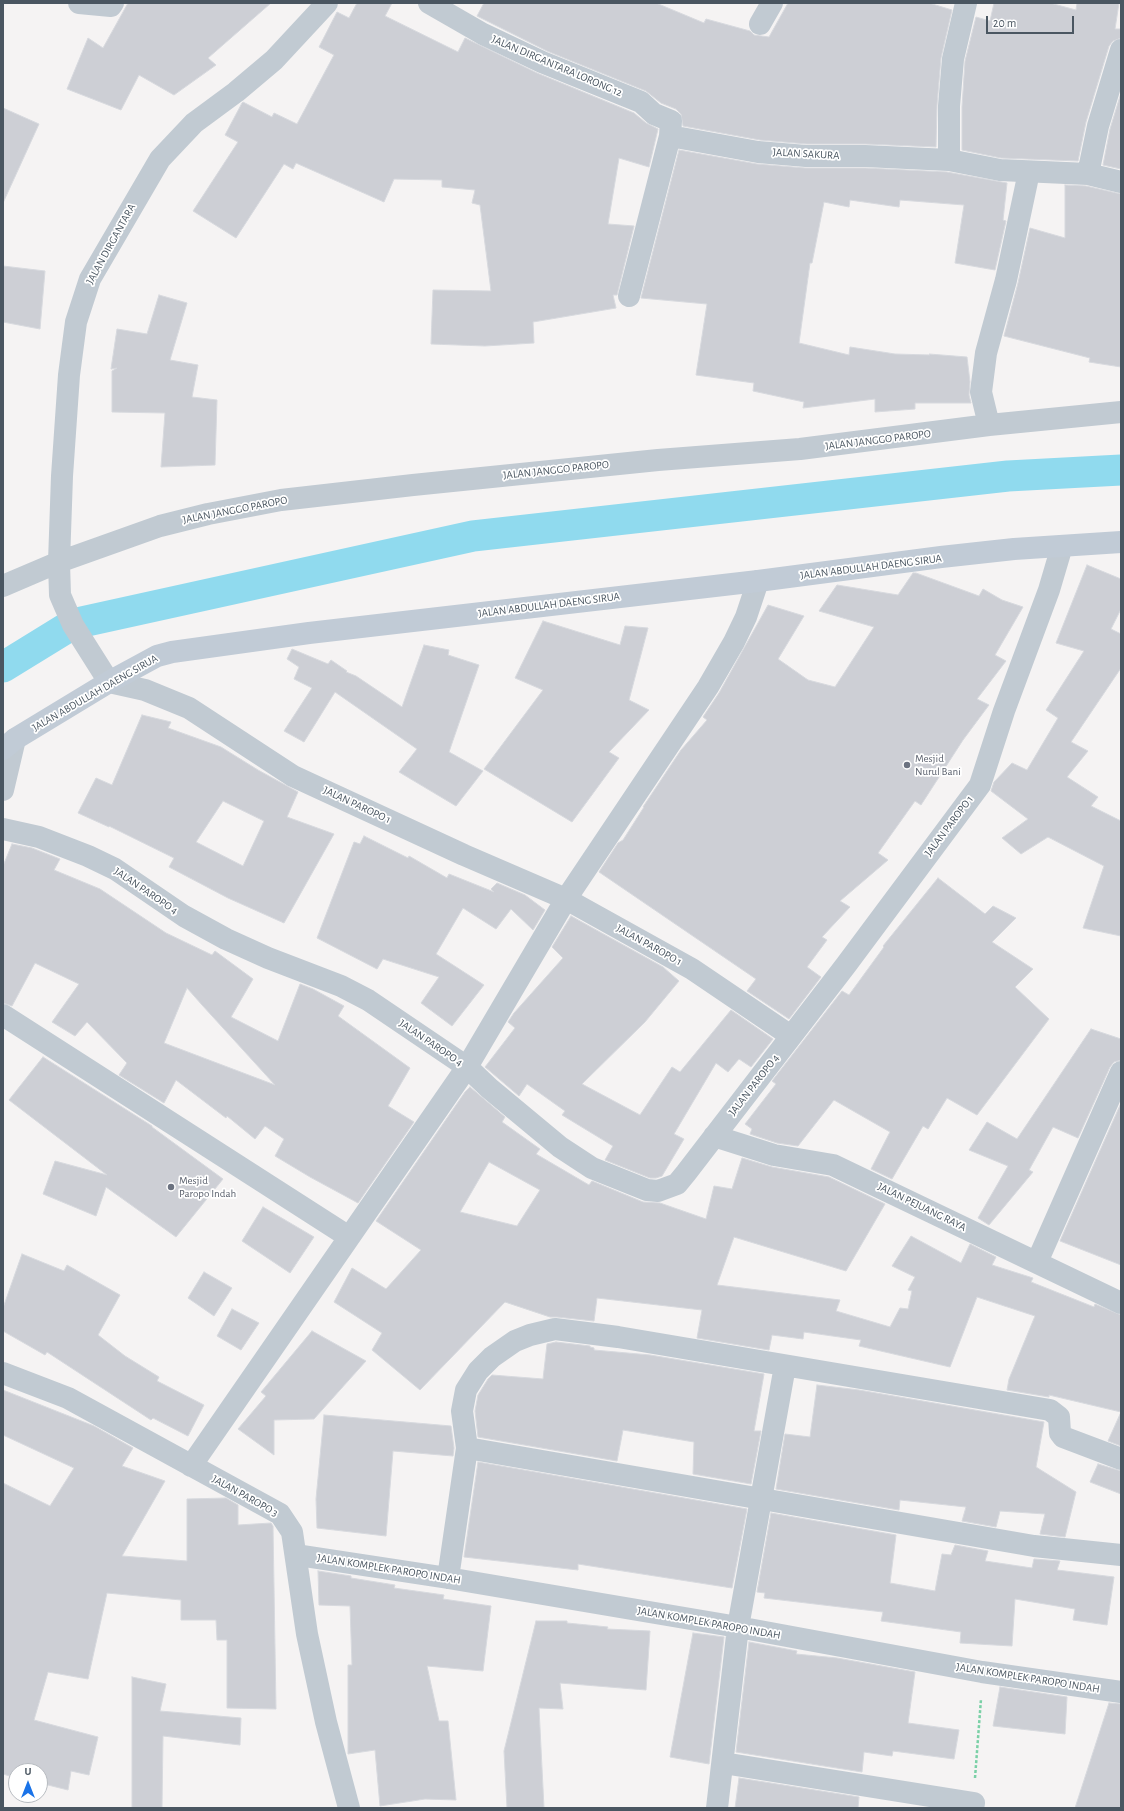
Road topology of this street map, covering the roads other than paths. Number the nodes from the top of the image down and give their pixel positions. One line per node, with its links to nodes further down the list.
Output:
1 (79, 3): 2 (street)
2 (113, 3)
3 (327, 3): 19 (street, JALAN DIRGANTARA)
4 (430, 3): 9 (street, JALAN DIRGANTARA LORONG 12)
5 (772, 3): 7 (street)
6 (966, 3): 10 (street)
7 (760, 24)
8 (1121, 50): 12 (street)
9 (670, 136): 10 (street, JALAN SAKURA); 14 (street)
10 (949, 160): 11 (street, JALAN SAKURA)
11 (1029, 172): 12 (street, JALAN SAKURA); 16 (street)
12 (1088, 174): 13 (street, JALAN SAKURA)
13 (1121, 182)
14 (629, 296)
15 (1121, 412): 16 (street, JALAN JANGGO PAROPO)
16 (989, 425): 19 (street, JALAN JANGGO PAROPO)
17 (1121, 542): 18 (main road, JALAN ABDULLAH DAENG SIRUA)
18 (1062, 546): 20 (main road, JALAN ABDULLAH DAENG SIRUA); 28 (street, JALAN PAROPO 1)
19 (59, 562): 21 (street, JALAN JANGGO PAROPO); 22 (street)
20 (758, 581): 22 (main road, JALAN ABDULLAH DAENG SIRUA); 26 (street)
21 (3, 586)
22 (109, 682): 23 (main road, JALAN ABDULLAH DAENG SIRUA); 26 (street, JALAN PAROPO 1)
23 (9, 744): 24 (street)
24 (3, 790)
25 (3, 829): 29 (street, JALAN PAROPO 4)
26 (566, 899): 28 (street, JALAN PAROPO 1); 29 (street)
27 (3, 1015): 32 (street)
28 (791, 1036): 31 (street, JALAN PAROPO 4)
29 (467, 1068): 31 (street, JALAN PAROPO 4); 32 (street)
30 (1121, 1072): 33 (street)
31 (714, 1136): 33 (street, JALAN PEJUANG RAYA)
32 (349, 1237): 39 (street)
33 (1037, 1262): 34 (street, JALAN PEJUANG RAYA)
34 (1121, 1303)
35 (785, 1366): 37 (street); 38 (street); 40 (street)
36 (3, 1373): 39 (street, JALAN PAROPO 3)
37 (467, 1448): 40 (street); 43 (street)
38 (1121, 1459)
39 (191, 1466): 41 (street, JALAN PAROPO 3)
40 (762, 1498): 42 (street); 44 (street)
41 (297, 1555): 43 (street, JALAN KOMPLEK PAROPO INDAH); 48 (street, JALAN PAROPO 3)
42 (1121, 1555)
43 (448, 1578): 44 (street, JALAN KOMPLEK PAROPO INDAH)
44 (738, 1627): 45 (street, JALAN KOMPLEK PAROPO INDAH); 46 (street)
45 (1121, 1692)
46 (723, 1763): 47 (street); 49 (street)
47 (973, 1806)
48 (349, 1808)
49 (717, 1808)

